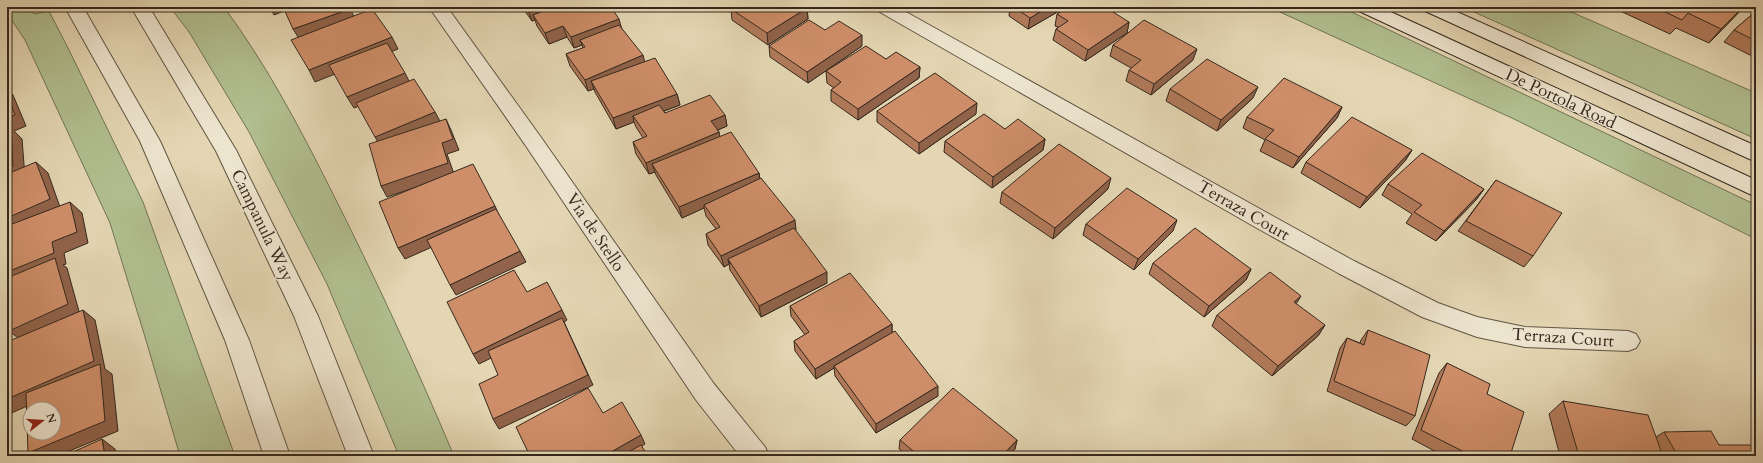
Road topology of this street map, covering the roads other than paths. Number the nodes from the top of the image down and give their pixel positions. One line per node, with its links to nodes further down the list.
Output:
1 (74, 7): 10 (street)
2 (140, 7): 11 (street, Campanula Way)
3 (438, 7): 12 (street, Via de Stello)
4 (884, 7): 9 (street, Terraza Court)
5 (1365, 7): 8 (street, De Portola Road)
6 (1431, 7): 7 (street, De Portola Road)
7 (1756, 155)
8 (1756, 189)
9 (1628, 341)
10 (277, 456)
11 (361, 456)
12 (756, 456)

